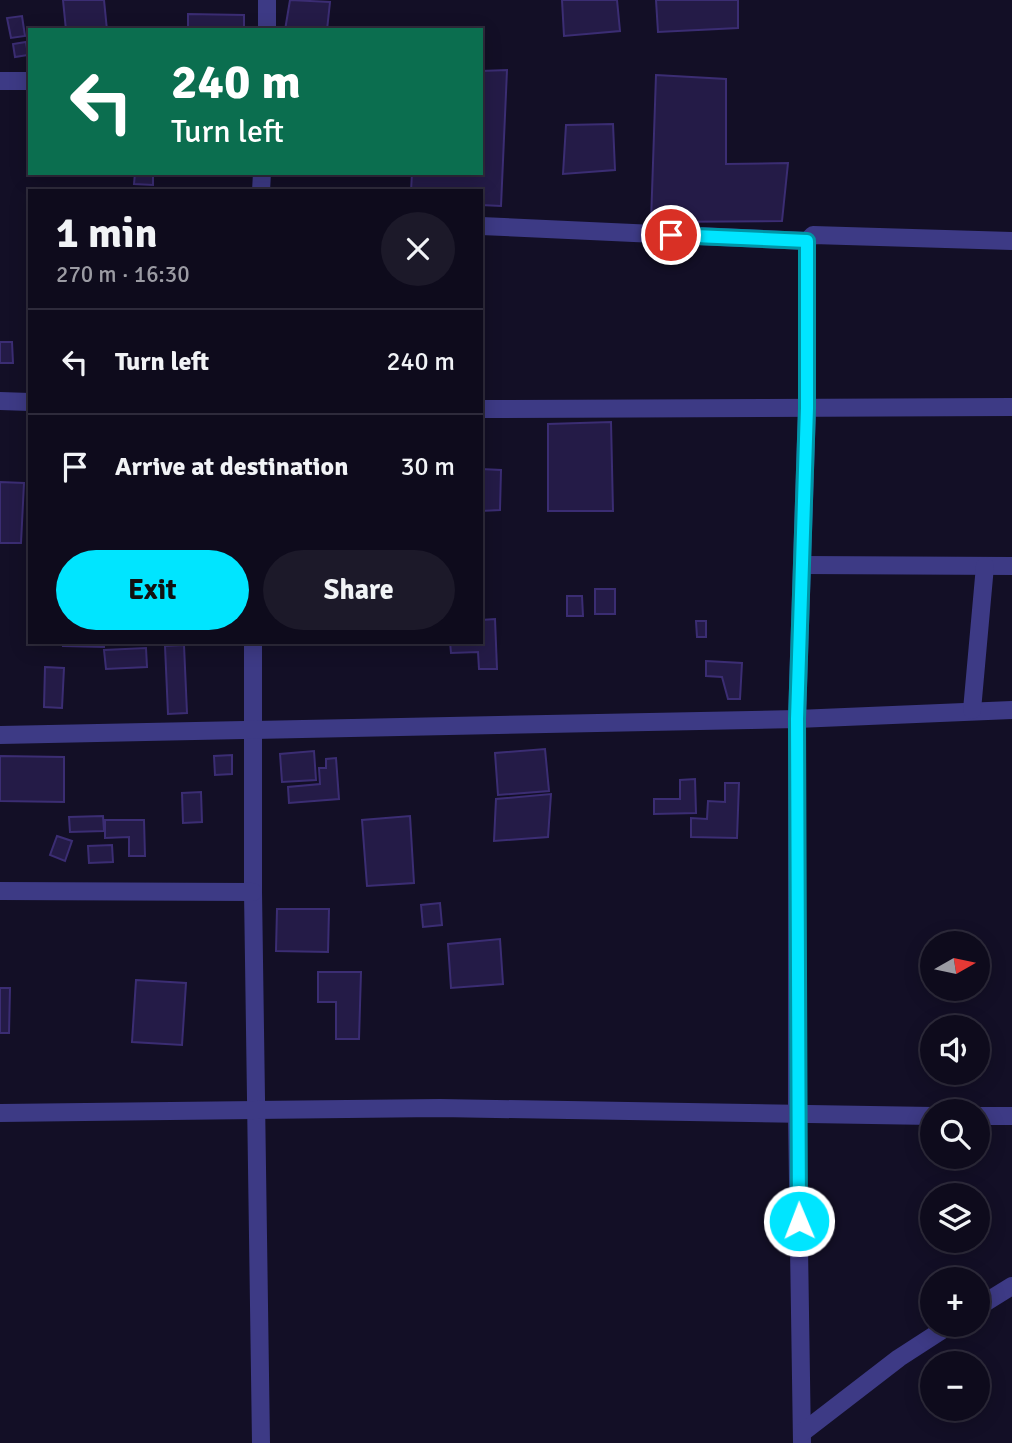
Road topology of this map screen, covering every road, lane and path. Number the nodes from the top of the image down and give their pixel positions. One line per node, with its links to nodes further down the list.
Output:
1 (267, 0): 2 (street)
2 (267, 28)
3 (0, 81): 4 (street)
4 (28, 81)
5 (483, 226): 6 (street)
6 (807, 241): 7 (street); 11 (street)
7 (1012, 241)
8 (0, 401): 9 (street)
9 (28, 402)
10 (1012, 407): 11 (street)
11 (807, 408): 12 (street); 13 (street)
12 (483, 409)
13 (802, 565): 14 (street); 19 (street)
14 (985, 566): 15 (street); 17 (street)
15 (1012, 566)
16 (253, 644): 20 (street)
17 (971, 710): 18 (street); 19 (street)
18 (1012, 710)
19 (797, 719): 20 (street); 26 (street)
20 (252, 728): 21 (street); 23 (street)
21 (0, 735)
22 (0, 891): 23 (street)
23 (253, 892): 24 (street)
24 (257, 1110): 25 (street); 26 (street); 34 (street)
25 (0, 1113)
26 (797, 1116): 27 (street); 33 (street)
27 (920, 1116)
28 (990, 1116): 29 (street)
29 (1012, 1116)
30 (1012, 1286): 31 (street)
31 (990, 1300)
32 (931, 1337): 33 (street)
33 (802, 1437)
34 (261, 1443)

